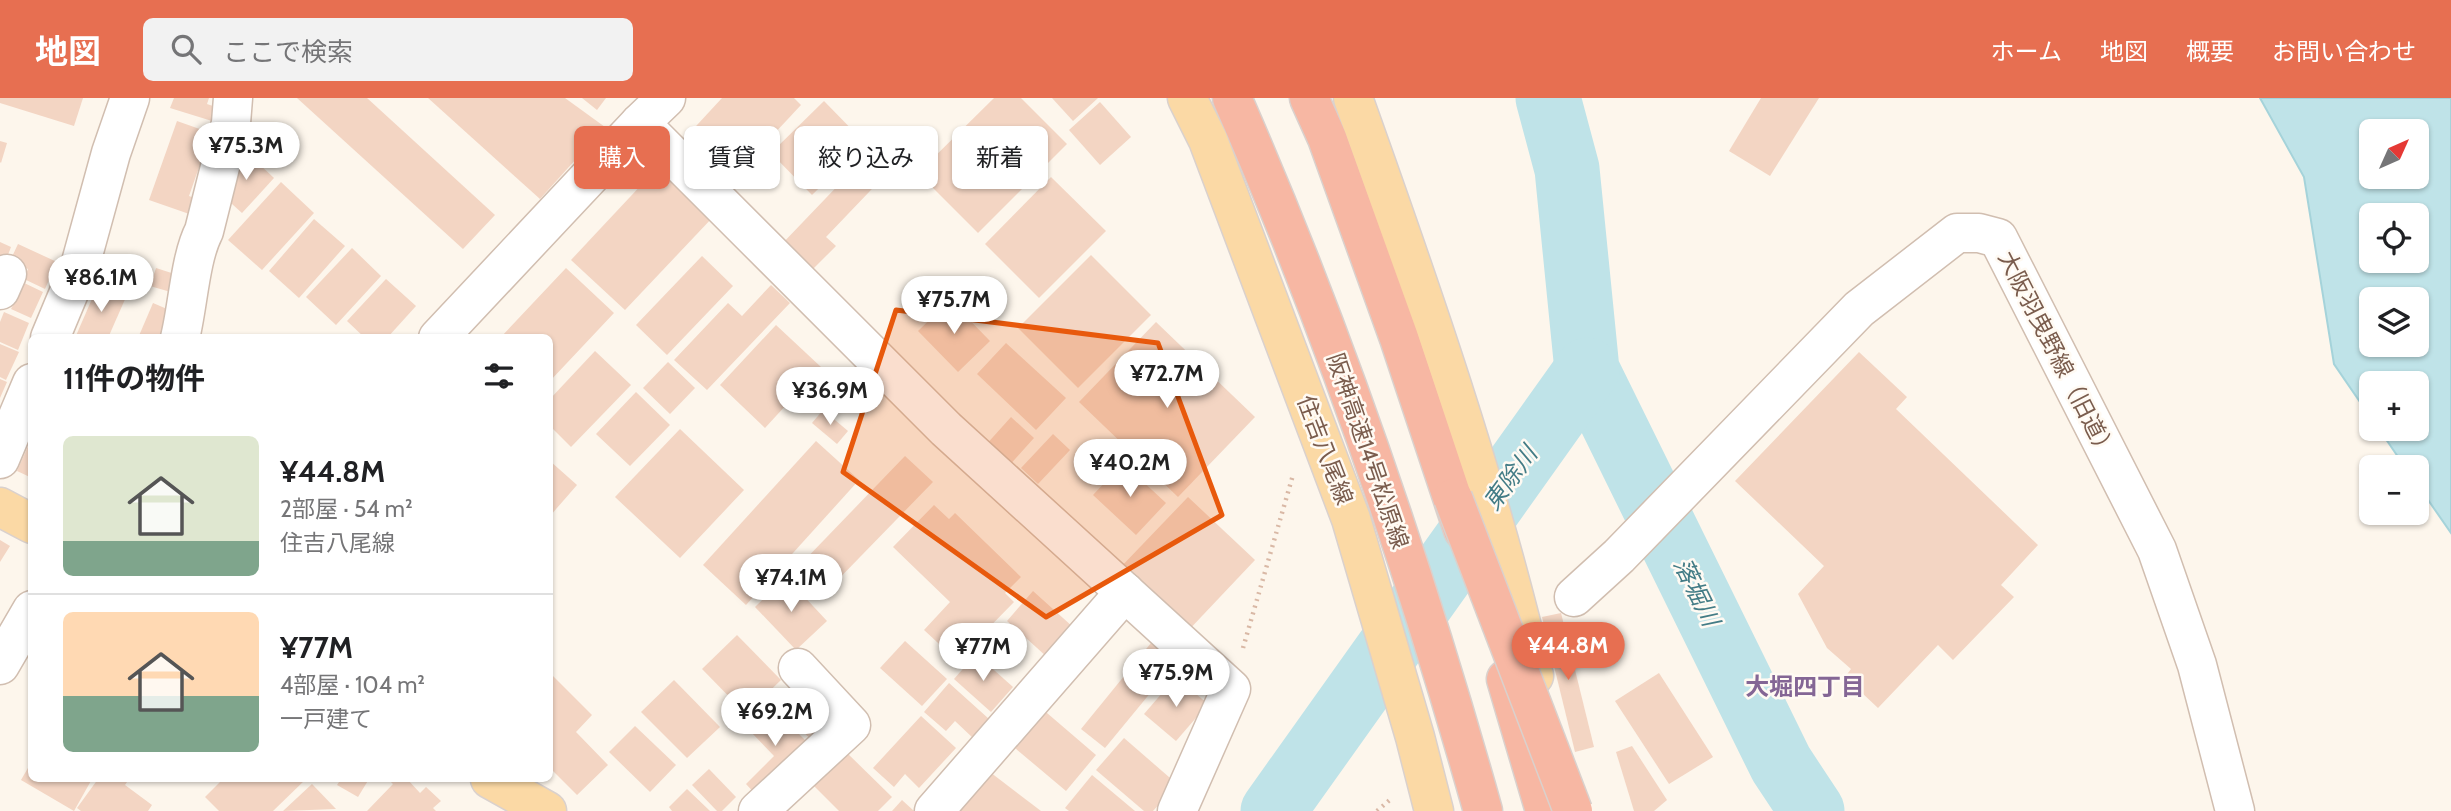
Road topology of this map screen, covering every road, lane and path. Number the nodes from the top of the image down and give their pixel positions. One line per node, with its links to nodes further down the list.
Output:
1 (130, 98): 8 (street)
2 (233, 98): 9 (street)
3 (1187, 98): 29 (main road, 住吉八尾線)
4 (1231, 98): 23 (highway, 阪神高速14号松原線)
5 (1309, 98): 14 (highway)
6 (1353, 98): 33 (main road)
7 (653, 111): 10 (street); 17 (street)
8 (52, 334)
9 (181, 334)
10 (442, 334)
11 (28, 392): 12 (street)
12 (0, 459)
13 (1297, 462): 22 (path)
14 (1453, 498): 32 (highway, bridge); 34 (highway, bridge)
15 (0, 507): 16 (main road)
16 (28, 522)
17 (1125, 593): 22 (street); 27 (street)
18 (1574, 597): 35 (street, 大阪羽曳野線（旧道）)
19 (28, 617): 20 (street)
20 (0, 665)
21 (798, 668): 26 (street)
22 (1231, 689): 28 (street)
23 (1469, 763): 30 (highway); 31 (highway, 阪神高速14号松原線)
24 (495, 782): 25 (main road)
25 (547, 811)
26 (758, 811)
27 (934, 811)
28 (1177, 811)
29 (1434, 811)
30 (1477, 811)
31 (1483, 811)
32 (1545, 811)
33 (1566, 811)
34 (1573, 811)
35 (2235, 811)

